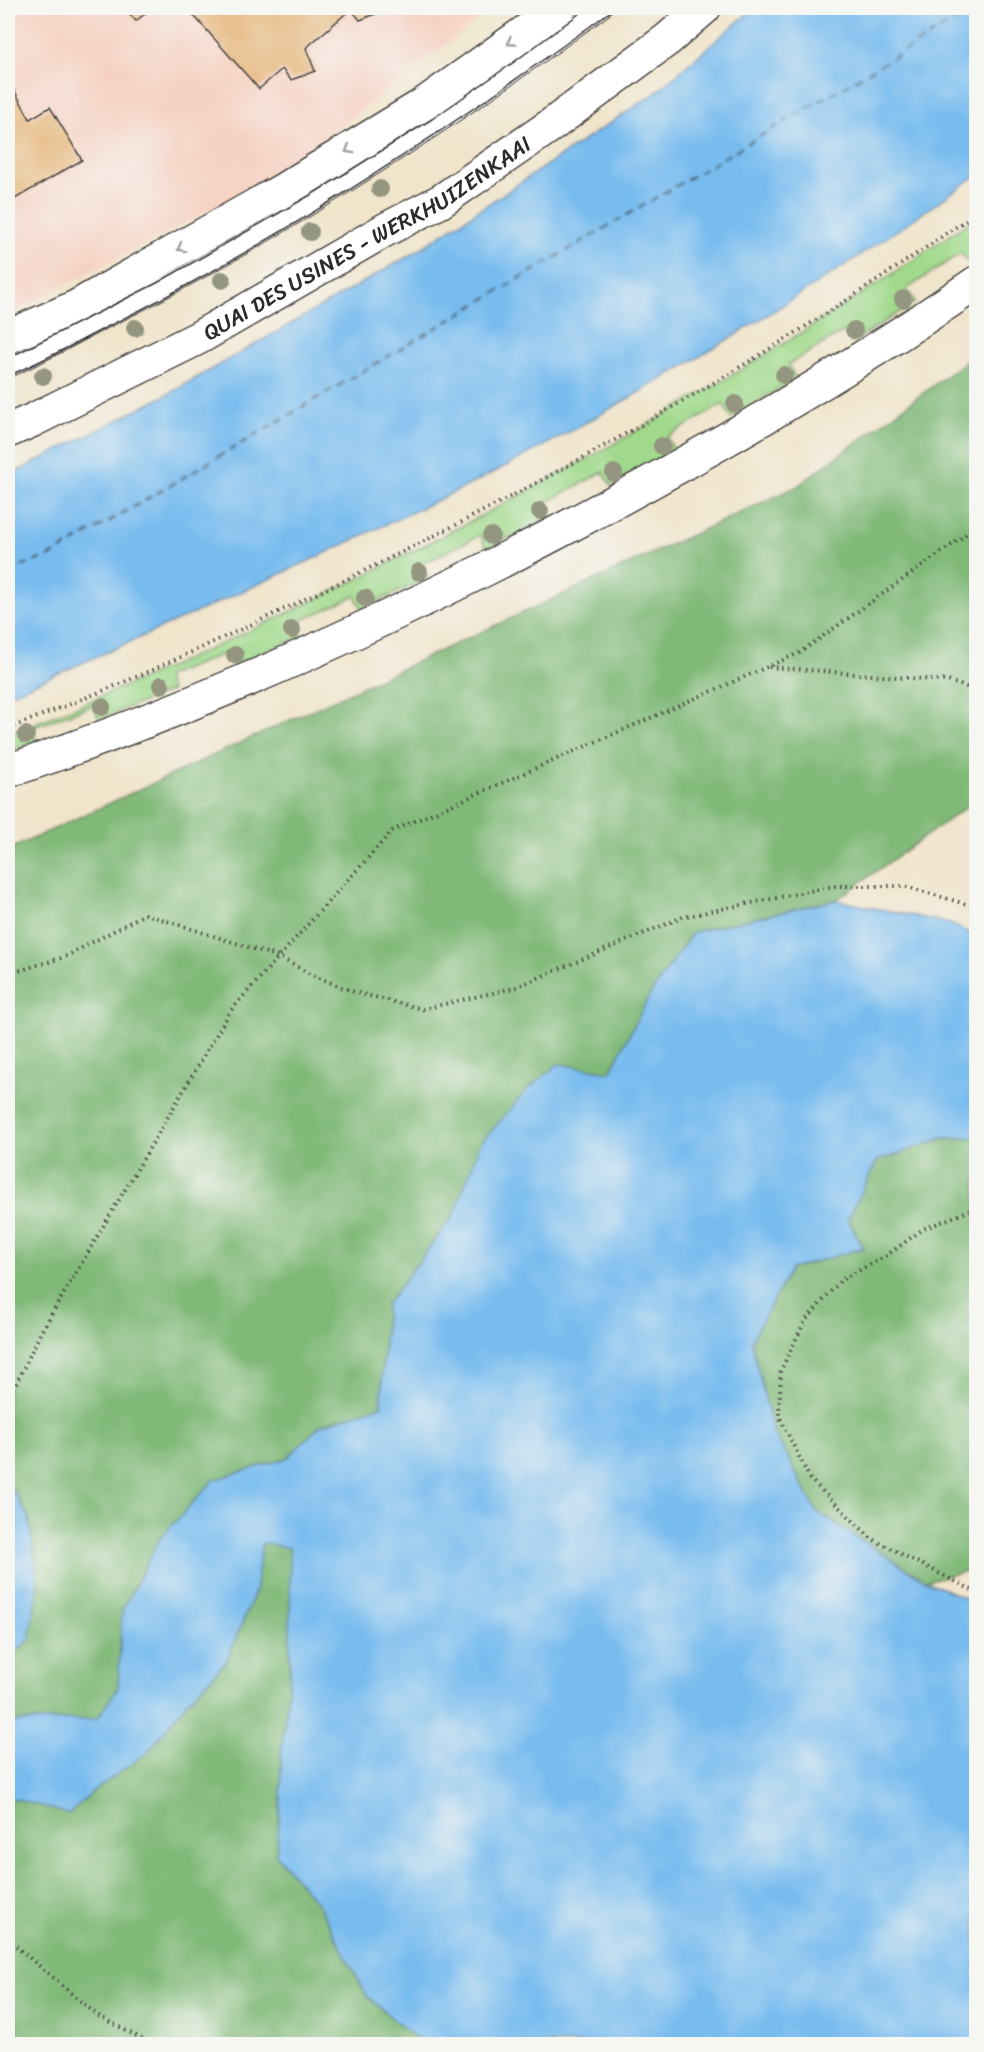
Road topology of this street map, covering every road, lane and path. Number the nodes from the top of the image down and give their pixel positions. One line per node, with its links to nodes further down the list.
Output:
1 (559, 8): 6 (main road, one-way to 6)
2 (601, 8): 7 (lane)
3 (704, 8): 8 (main road, QUAI DES USINES - WERKHUIZENKAAI)
4 (976, 213): 12 (path)
5 (976, 283): 13 (main road)
6 (8, 337)
7 (8, 367)
8 (8, 431)
9 (976, 524): 10 (path)
10 (769, 667): 11 (path); 15 (path)
11 (976, 690)
12 (8, 729)
13 (8, 771)
14 (976, 907): 15 (path)
15 (279, 957): 16 (path); 18 (path)
16 (8, 974)
17 (976, 1208): 19 (path)
18 (8, 1400)
19 (976, 1592)
20 (8, 1937): 21 (path)
21 (151, 2044)

